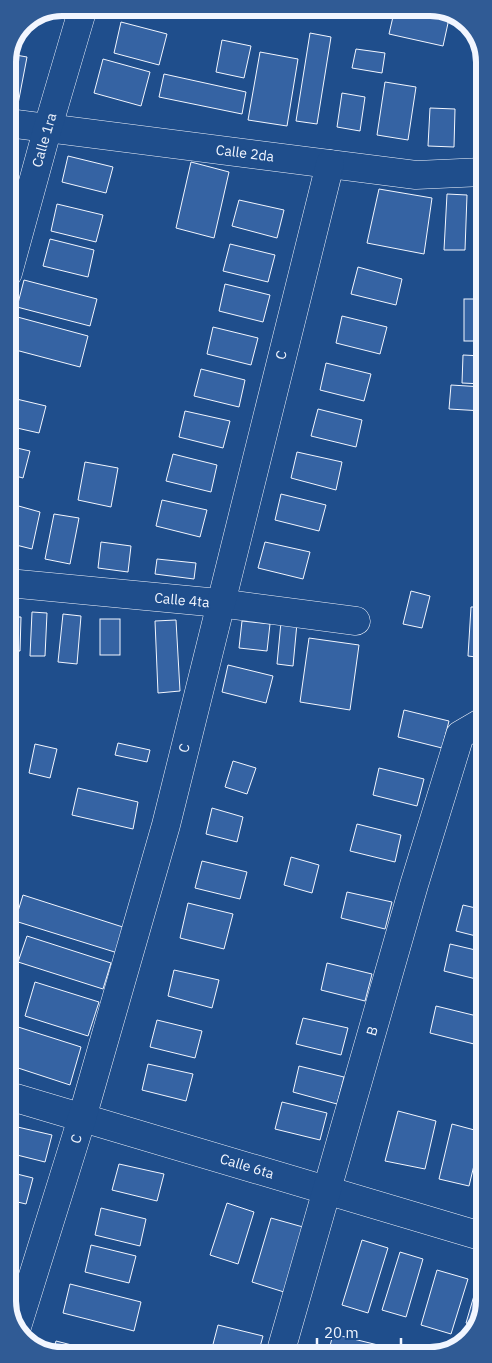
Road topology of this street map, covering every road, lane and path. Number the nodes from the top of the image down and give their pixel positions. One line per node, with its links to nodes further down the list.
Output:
1 (82, 16): 3 (street, Calle 1ra)
2 (16, 124): 3 (street, Calle 2da)
3 (48, 127): 4 (street, Calle 2da); 6 (street, Calle 1ra)
4 (330, 164): 5 (street, Calle 2da); 8 (street, C)
5 (476, 172)
6 (16, 244)
7 (16, 584): 8 (street, Calle 4ta)
8 (219, 603): 9 (street, Calle 4ta); 12 (street, C)
9 (356, 620)
10 (476, 726): 13 (street, B)
11 (16, 1098): 12 (street, Calle 6ta)
12 (82, 1118): 13 (street, Calle 6ta); 15 (street, C)
13 (327, 1190): 14 (street, Calle 6ta); 16 (street, B)
14 (476, 1235)
15 (20, 1318)
16 (282, 1347)

